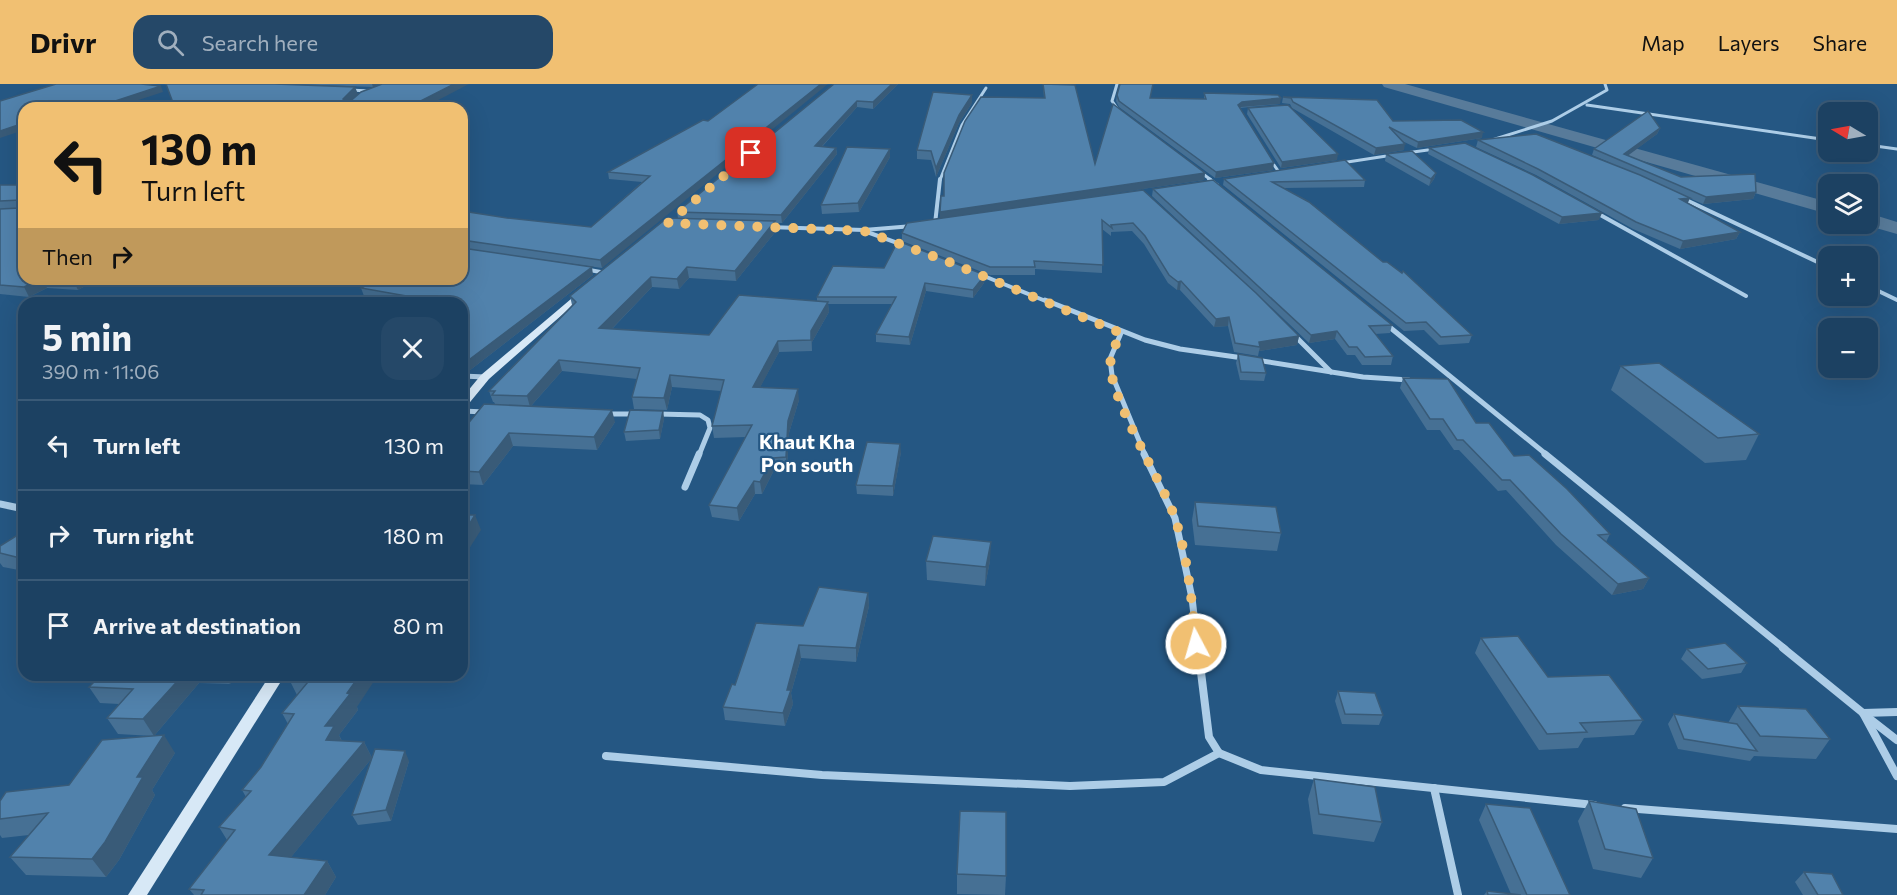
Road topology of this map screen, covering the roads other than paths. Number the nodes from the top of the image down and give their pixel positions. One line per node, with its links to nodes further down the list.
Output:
1 (1117, 84): 7 (street)
2 (1605, 84): 6 (street)
3 (986, 88): 28 (street)
4 (342, 90): 5 (street)
5 (361, 96)
6 (1587, 105): 8 (street); 10 (street)
7 (1125, 115)
8 (1524, 132): 9 (street); 11 (street)
9 (1534, 136)
10 (1818, 139)
11 (1485, 142)
12 (1878, 146): 14 (street)
13 (1441, 148): 17 (street)
14 (1897, 149)
15 (1267, 154): 19 (street)
16 (1189, 163): 22 (street)
17 (1337, 163)
18 (1291, 170): 19 (street)
19 (1280, 172): 20 (street)
20 (1269, 174)
21 (1227, 182): 22 (street)
22 (1216, 184): 23 (street); 24 (street)
23 (1206, 185)
24 (1225, 191)
25 (1676, 195): 32 (street)
26 (1590, 209): 40 (street)
27 (946, 223): 28 (street)
28 (935, 225): 30 (street)
29 (762, 227): 30 (street)
30 (864, 231): 31 (street)
31 (906, 247)
32 (1818, 262)
33 (615, 266): 36 (street)
34 (573, 268): 36 (street)
35 (971, 271): 44 (street)
36 (606, 273): 37 (street)
37 (597, 279)
38 (589, 286): 47 (street)
39 (1878, 291): 41 (street)
40 (1746, 296)
41 (1897, 300)
42 (1383, 321): 50 (street)
43 (1286, 327): 45 (street)
44 (1121, 333): 45 (street); 62 (street)
45 (1332, 373): 48 (street)
46 (468, 376): 47 (street)
47 (485, 377): 51 (street)
48 (1422, 380)
49 (1445, 381): 50 (street)
50 (1457, 382): 60 (street)
51 (468, 398)
52 (468, 411): 53 (street)
53 (494, 412)
54 (601, 414): 55 (street)
55 (685, 487)
56 (0, 504): 57 (street)
57 (18, 508)
58 (274, 681): 69 (street)
59 (1897, 712): 60 (street)
60 (1863, 713): 61 (street); 64 (street)
61 (1897, 740)
62 (1219, 753): 63 (street); 65 (street)
63 (606, 756)
64 (1897, 776)
65 (1434, 788): 66 (street); 70 (street)
66 (1602, 806)
67 (1613, 807): 68 (street)
68 (1897, 829)
69 (137, 895)
70 (1458, 895)

